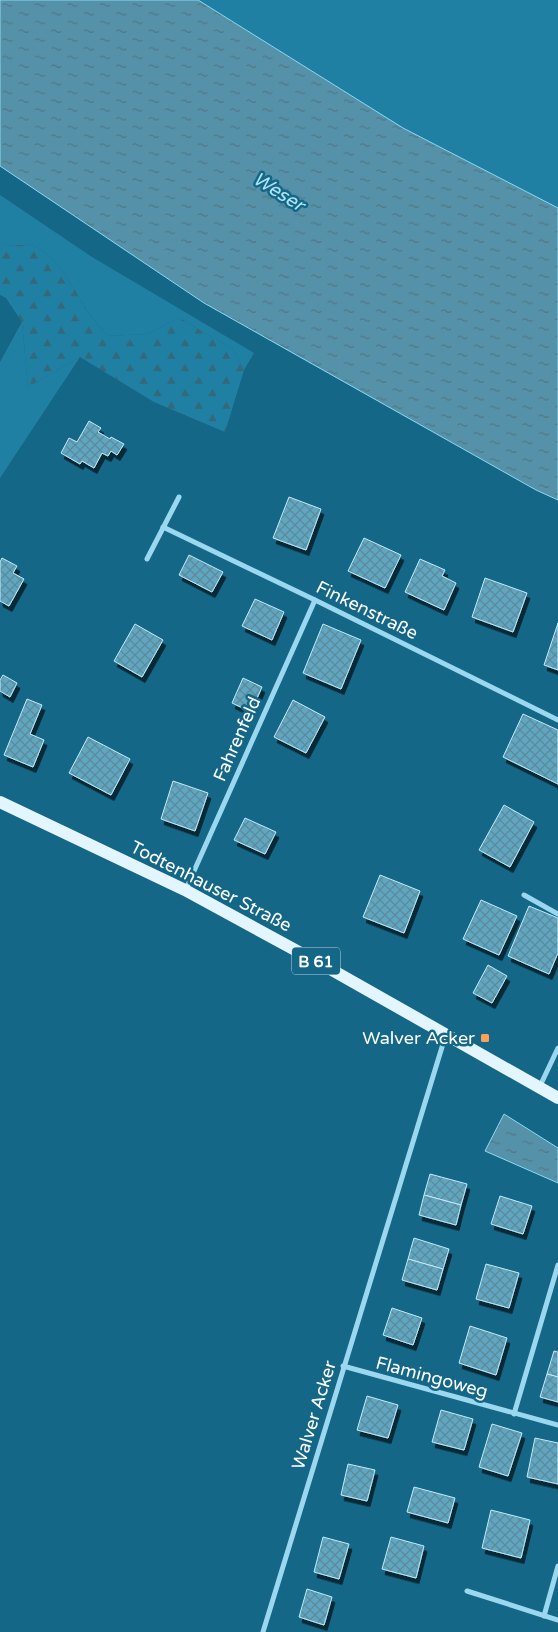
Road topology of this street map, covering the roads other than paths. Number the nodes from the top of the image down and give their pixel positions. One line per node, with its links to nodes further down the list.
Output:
1 (179, 497): 2 (street)
2 (163, 527): 3 (street); 4 (street, Finkenstraße)
3 (147, 559)
4 (315, 600): 5 (street, Finkenstraße); 7 (street, Fahrenfeld)
5 (558, 720)
6 (0, 802): 7 (main road, Todtenhauser Straße / B 61)
7 (185, 890): 10 (main road, Todtenhauser Straße / B 61)
8 (524, 895): 9 (street)
9 (558, 914)
10 (446, 1034): 12 (main road, Todtenhauser Straße / B 61); 15 (street, Walver Acker)
11 (558, 1048): 12 (street)
12 (539, 1087): 13 (main road, Todtenhauser Straße / B 61)
13 (558, 1098)
14 (558, 1265): 16 (street)
15 (343, 1366): 16 (street, Flamingoweg); 22 (street, Walver Acker)
16 (514, 1414): 17 (street, Flamingoweg)
17 (558, 1425)
18 (558, 1566): 20 (street)
19 (467, 1592): 20 (street)
20 (544, 1616): 21 (street)
21 (558, 1620)
22 (262, 1632)

